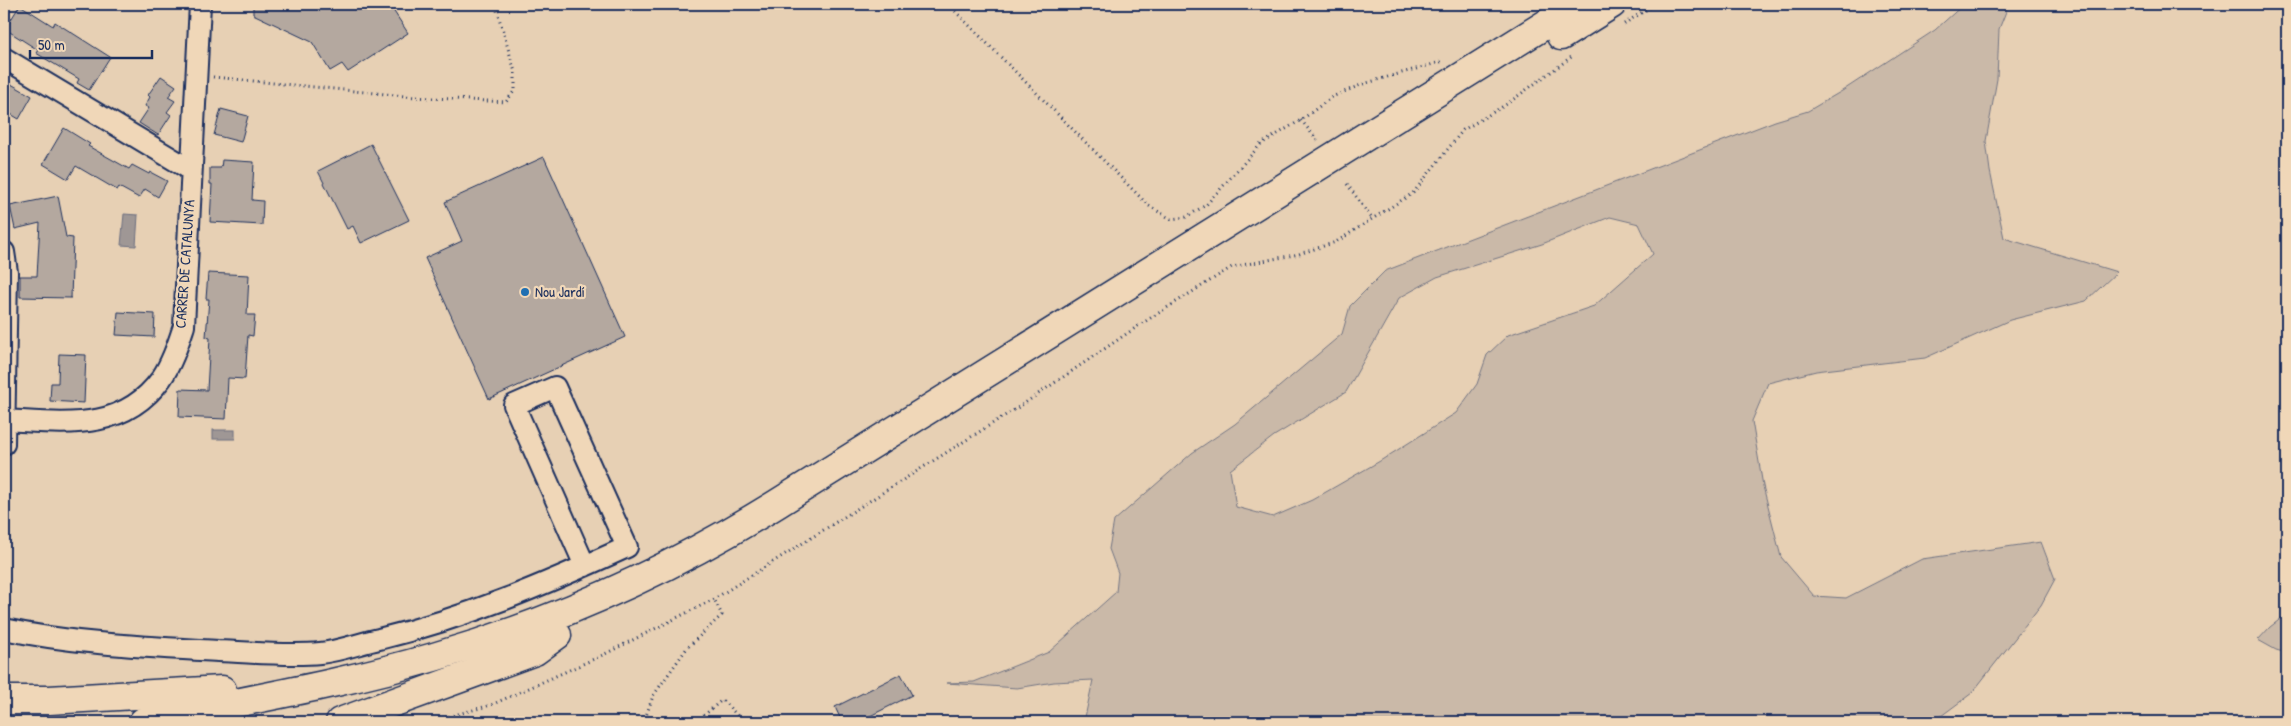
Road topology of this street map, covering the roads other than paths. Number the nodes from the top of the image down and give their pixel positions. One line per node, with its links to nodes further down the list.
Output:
1 (200, 4): 5 (street, CARRER DE CATALUNYA)
2 (1578, 4): 11 (highway)
3 (1614, 16): 11 (highway)
4 (4, 58): 5 (street)
5 (191, 170): 8 (street, CARRER DE CATALUNYA)
6 (4, 252): 7 (street)
7 (5, 272): 8 (street)
8 (4, 420): 9 (street)
9 (4, 444)
10 (585, 566): 10 (street); 12 (street)
11 (556, 625): 13 (highway); 14 (highway); 15 (highway); 16 (highway)
12 (4, 628)
13 (4, 700)
14 (143, 722)
15 (231, 722)
16 (340, 722)

